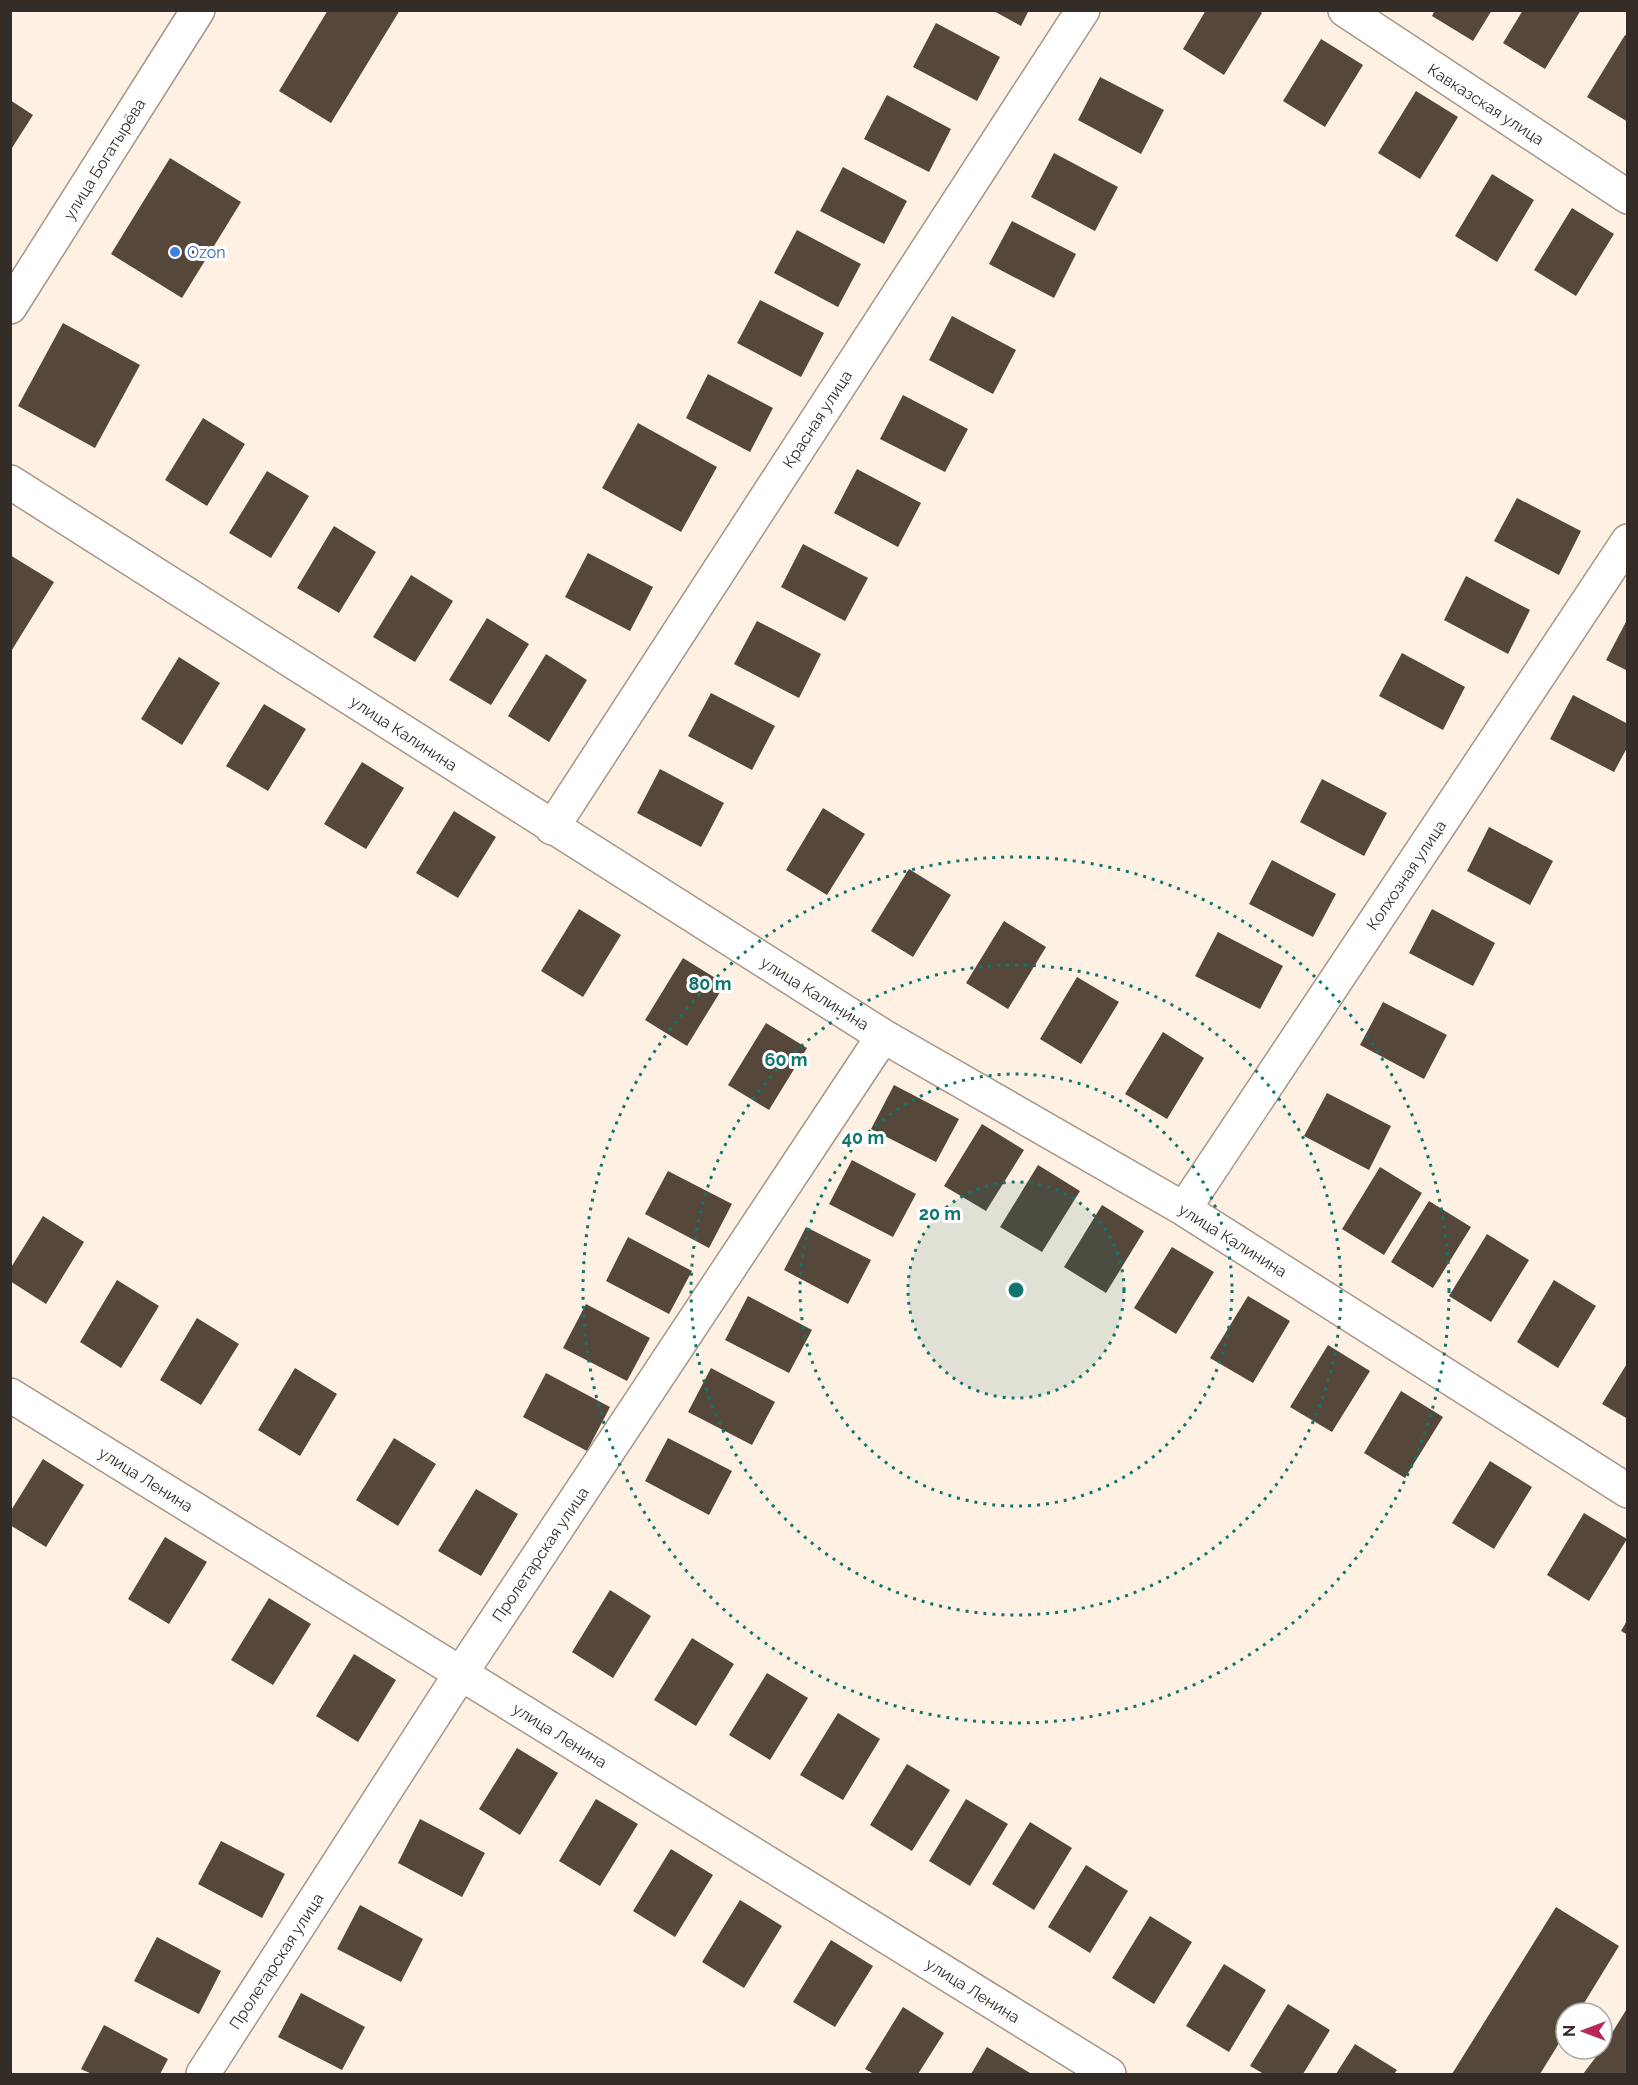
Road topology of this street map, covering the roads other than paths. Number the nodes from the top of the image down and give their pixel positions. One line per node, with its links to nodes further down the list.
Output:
1 (198, 10): 5 (street, улица Богатырёва)
2 (1083, 10): 8 (street, Красная улица)
3 (1345, 10): 4 (street, Кавказская улица)
4 (1628, 197)
5 (10, 307)
6 (10, 482): 8 (street, улица Калинина)
7 (1628, 541): 10 (street, Колхозная улица)
8 (552, 828): 9 (street, улица Калинина)
9 (883, 1036): 10 (street, улица Калинина); 13 (street, Пролетарская улица)
10 (1184, 1209): 12 (street, улица Калинина)
11 (10, 1395): 13 (street, улица Ленина)
12 (1628, 1491)
13 (461, 1673): 14 (street, Пролетарская улица); 15 (street, улица Ленина)
14 (203, 2074)
15 (1109, 2074)

